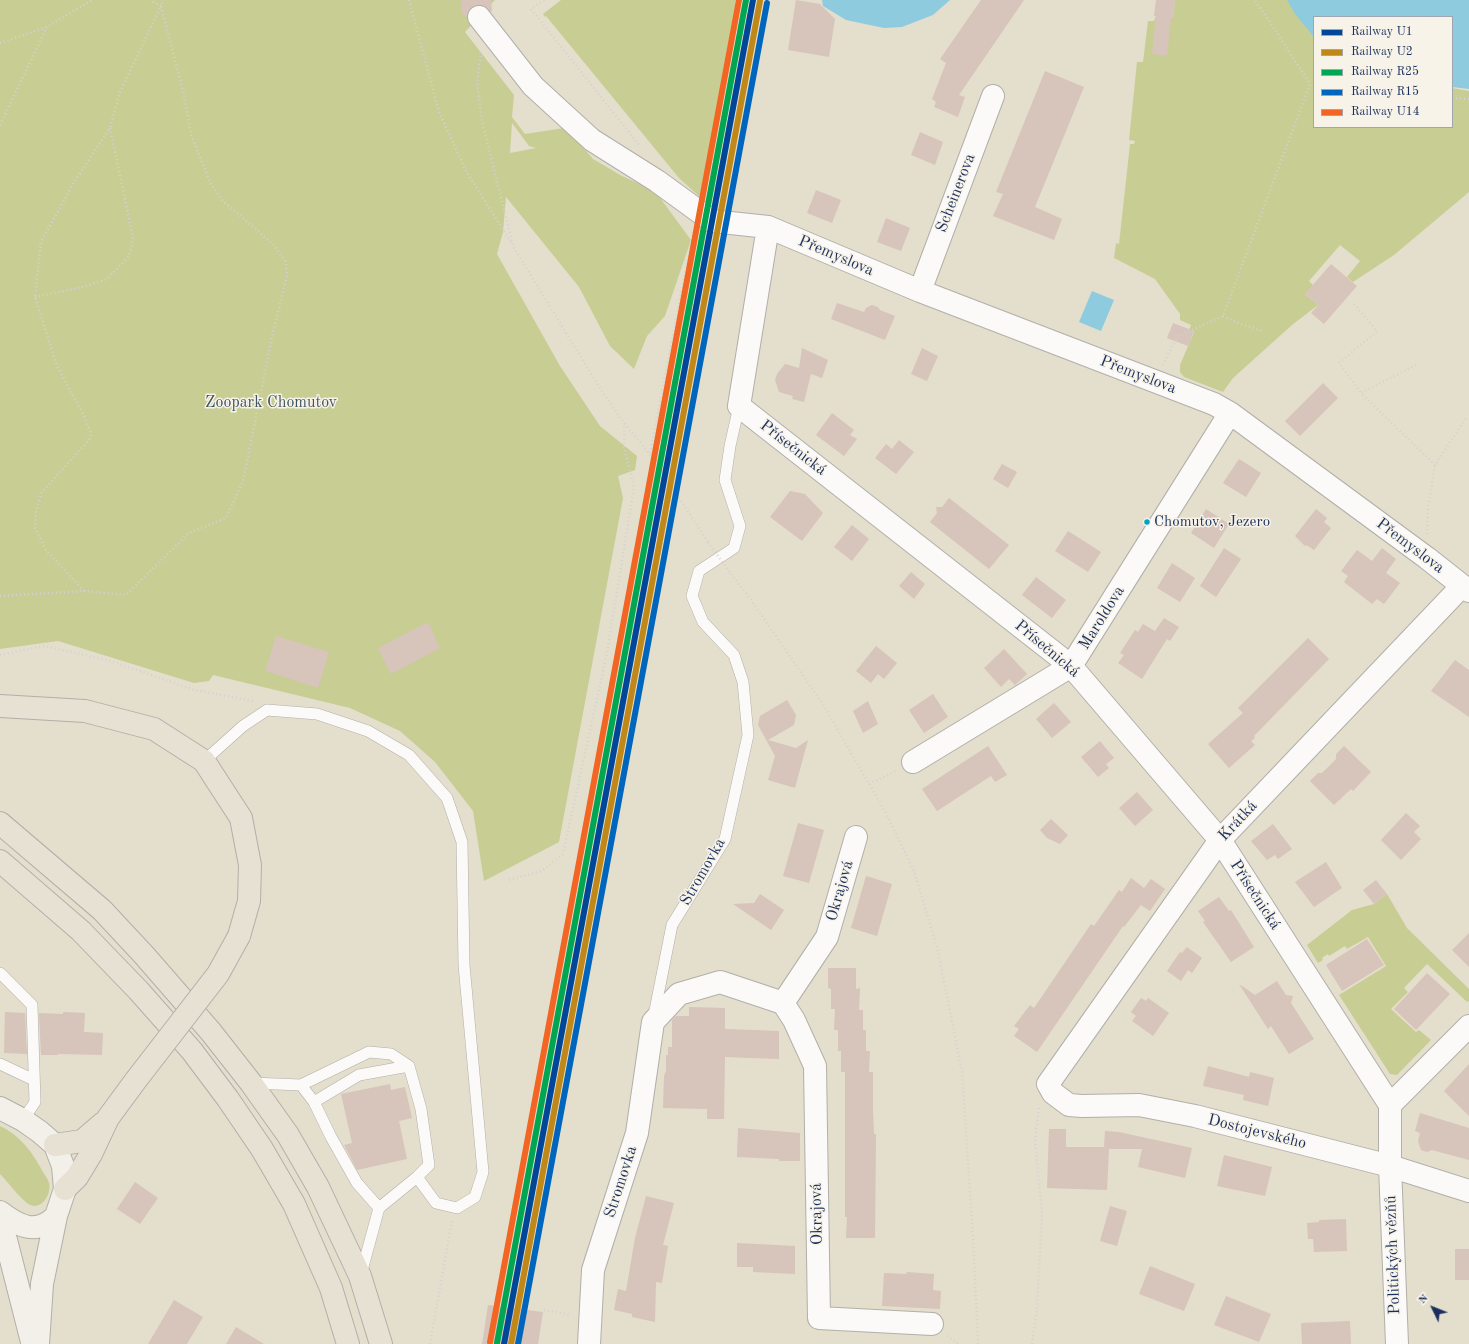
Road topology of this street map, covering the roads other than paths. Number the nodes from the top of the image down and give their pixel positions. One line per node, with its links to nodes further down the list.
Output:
1 (479, 17): 3 (street, Přemyslova)
2 (993, 96): 4 (street, Scheinerova)
3 (768, 227): 4 (street, Přemyslova); 5 (street)
4 (920, 291): 6 (street, Přemyslova)
5 (739, 406): 8 (street, Přísečnická); 20 (lane, Stromovka)
6 (1230, 413): 7 (street, Přemyslova); 8 (street, Maroldova)
7 (1467, 586): 16 (street, Krátká)
8 (1071, 666): 13 (street, Maroldova); 16 (street, Přísečnická)
9 (0, 706): 10 (highway)
10 (33, 708): 11 (highway); 12 (highway)
11 (0, 721)
12 (204, 761): 31 (highway, bridge); 35 (lane)
13 (913, 762)
14 (0, 823): 25 (highway)
15 (856, 837): 19 (street, Okrajová)
16 (1220, 840): 26 (street, Krátká); 29 (street, Přísečnická)
17 (0, 861): 46 (highway)
18 (0, 973): 24 (lane)
19 (783, 1003): 20 (street); 43 (street, Okrajová)
20 (653, 1022): 48 (street, Stromovka)
21 (1469, 1026): 29 (street)
22 (0, 1064): 24 (lane)
23 (409, 1066): 27 (lane); 28 (lane); 35 (lane)
24 (34, 1080): 32 (lane)
25 (251, 1083): 27 (lane); 42 (highway)
26 (1048, 1084): 34 (street, Dostojevského)
27 (301, 1085): 28 (lane)
28 (314, 1102): 38 (lane)
29 (1390, 1105): 34 (street, Politických vězňů)
30 (0, 1108): 32 (street)
31 (108, 1118): 33 (highway); 36 (highway)
32 (23, 1120): 33 (street)
33 (55, 1145): 36 (street)
34 (1390, 1166): 37 (street, Dostojevského); 49 (street, Politických vězňů)
35 (417, 1177): 38 (lane)
36 (65, 1189): 40 (street)
37 (1469, 1191)
38 (379, 1208): 42 (lane)
39 (0, 1212): 40 (street)
40 (56, 1216): 45 (street)
41 (0, 1227): 44 (street)
42 (360, 1276): 47 (highway)
43 (932, 1324)
44 (32, 1344)
45 (38, 1344)
46 (348, 1344)
47 (381, 1344)
48 (589, 1344)
49 (1397, 1344)

